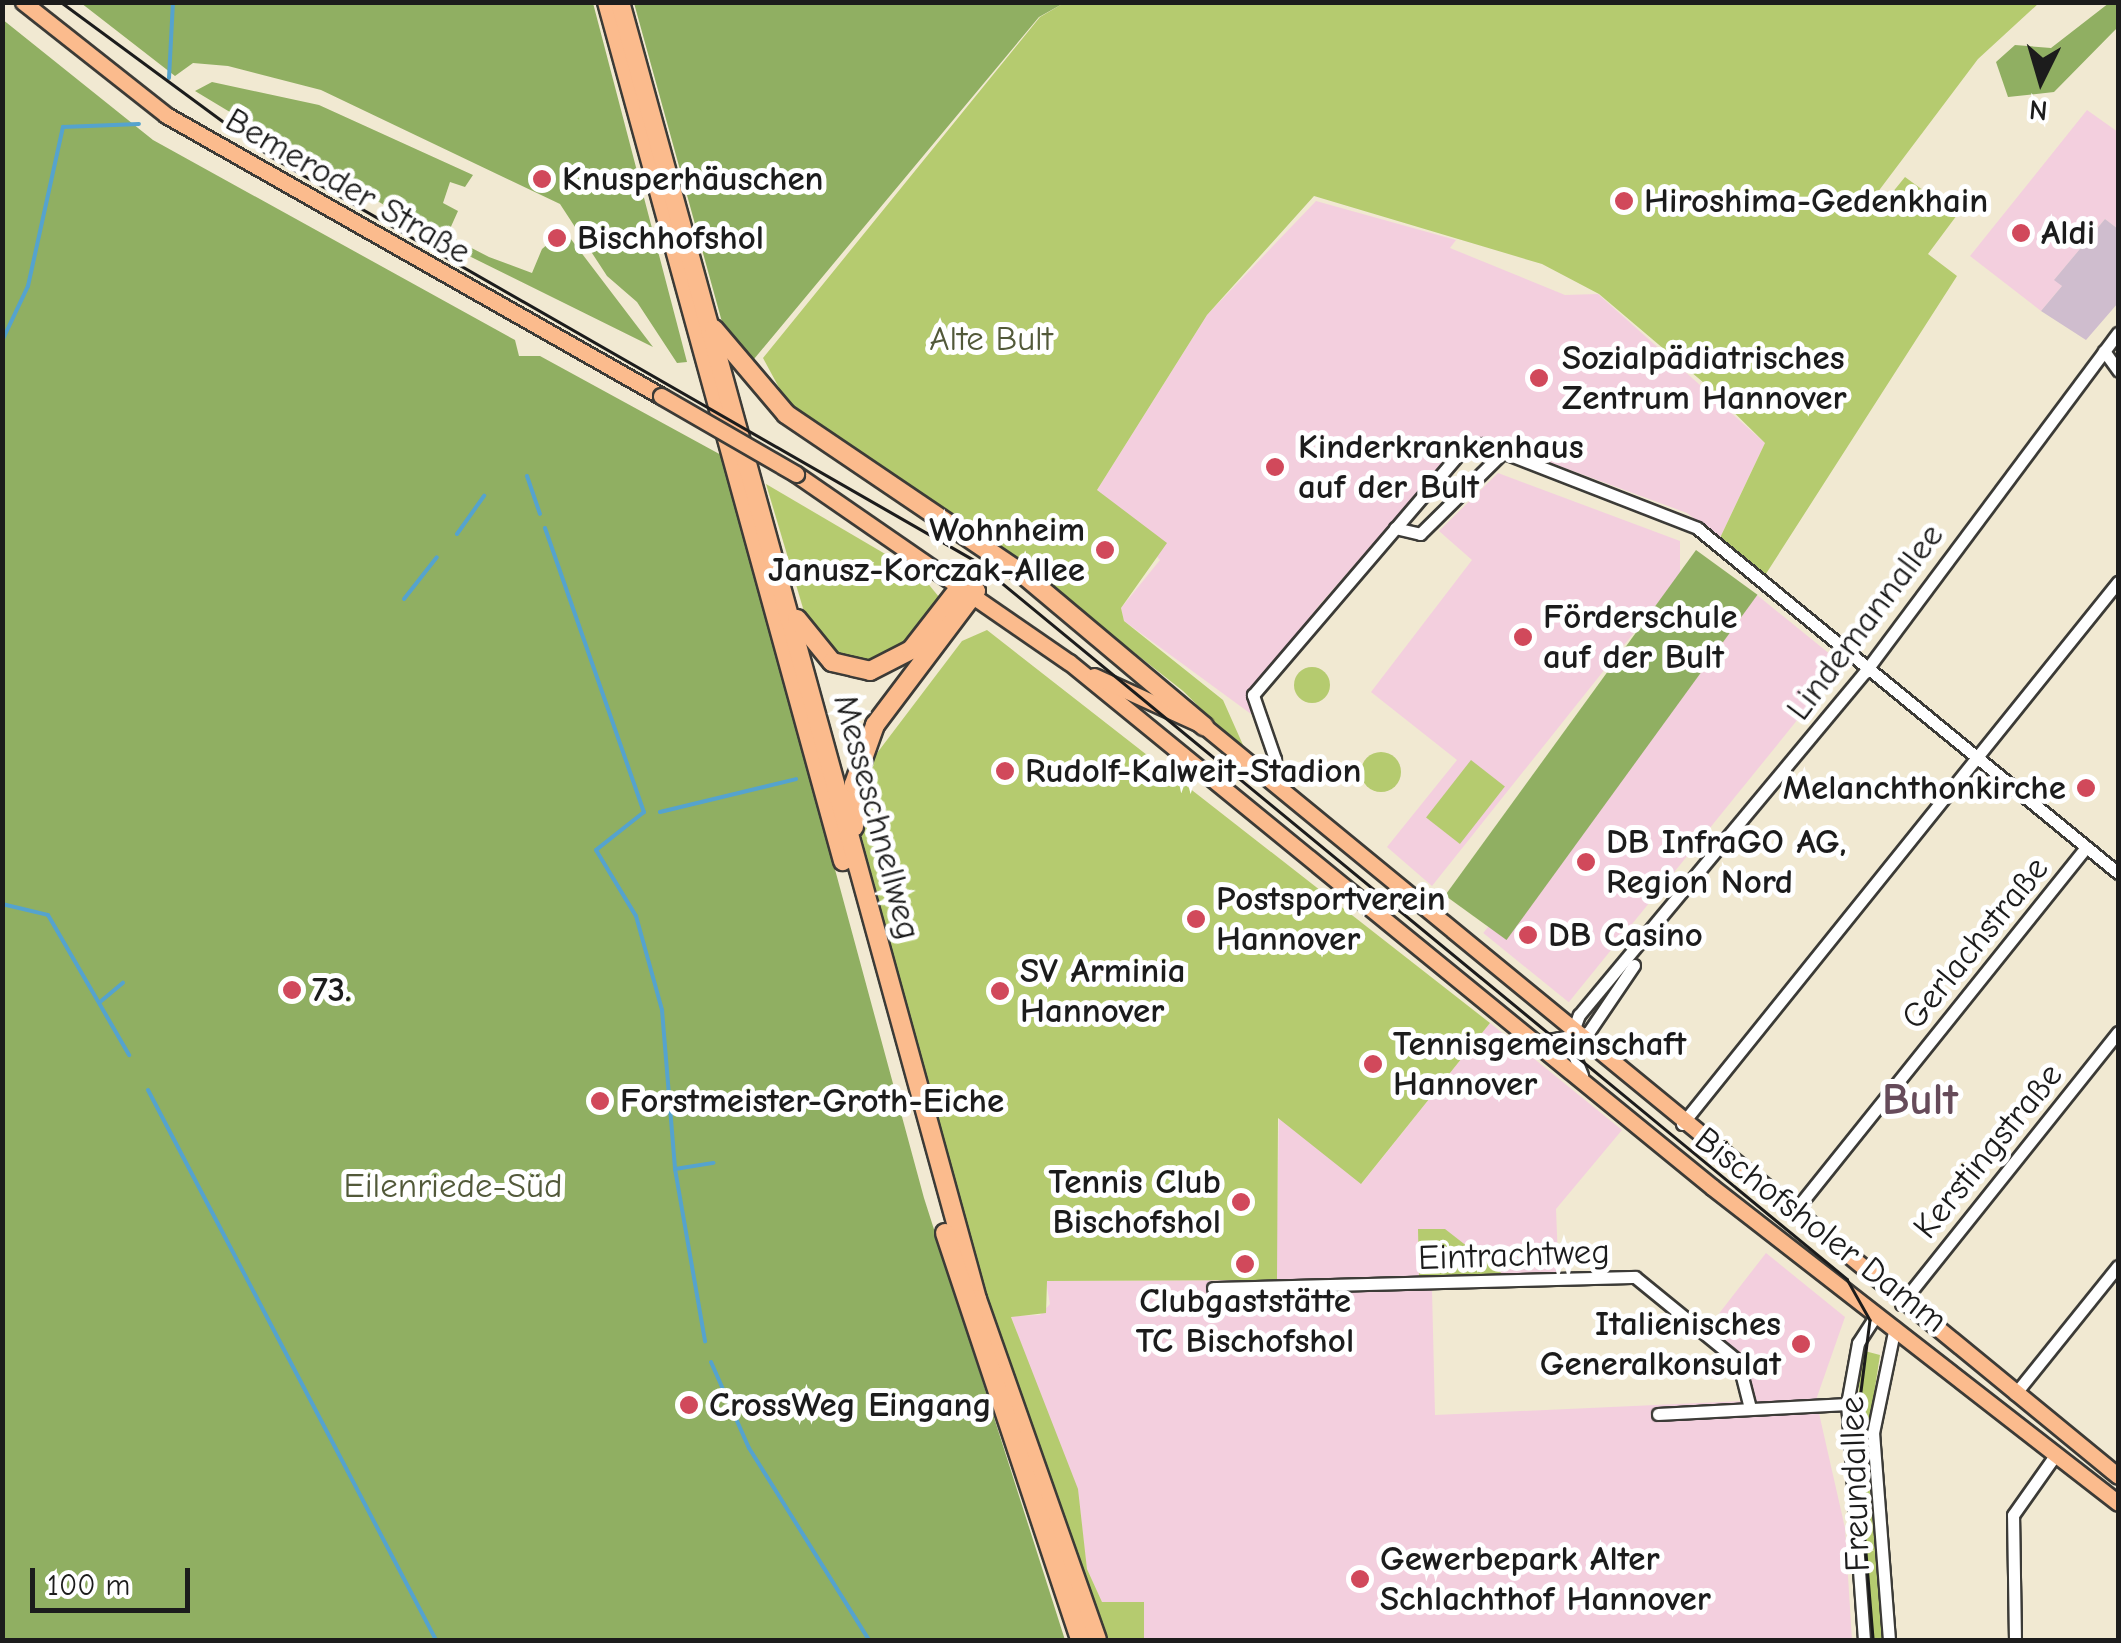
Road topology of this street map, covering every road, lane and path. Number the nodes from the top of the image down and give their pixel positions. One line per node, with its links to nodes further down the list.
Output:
1 (23, 2): 9 (main road, Bemeroder Straße, bridge)
2 (607, 2): 42 (highway, Messeschnellweg)
3 (620, 2): 4 (highway, Messeschnellweg)
4 (707, 319): 11 (highway, Messeschnellweg); 16 (highway)
5 (2118, 333): 6 (street, Lindemannallee)
6 (2104, 351): 7 (street); 15 (street, Lindemannallee)
7 (2118, 370)
8 (1502, 453): 10 (street); 10 (street); 15 (street)
9 (796, 474): 13 (main road, Bischofsholer Damm)
10 (1395, 528): 18 (street)
11 (778, 576): 13 (highway); 22 (highway, Messeschnellweg)
12 (2118, 582): 17 (street)
13 (970, 586): 14 (main road, Bischofsholer Damm); 22 (highway)
14 (1068, 662): 16 (main road, Bischofsholer Damm); 19 (main road, Bischofsholer Damm)
15 (1865, 672): 17 (street); 23 (street, Lindemannallee)
16 (1204, 726): 18 (main road, Bischofsholer Damm)
17 (1976, 757): 20 (street); 28 (street)
18 (1273, 786): 19 (main road); 25 (main road, Bischofsholer Damm)
19 (1252, 812): 26 (main road, Bischofsholer Damm)
20 (2086, 847): 21 (street); 29 (street, Gerlachstraße)
21 (2117, 867)
22 (859, 875): 43 (highway, Messeschnellweg)
23 (1650, 940): 25 (street, Lindemannallee); 25 (street, Lindemannallee)
24 (2118, 1032): 32 (street, Kerstingstraße)
25 (1575, 1034): 26 (street); 27 (street); 28 (main road, Bischofsholer Damm)
26 (1543, 1042): 27 (main road, Bischofsholer Damm)
27 (1582, 1076): 33 (main road, Bischofsholer Damm)
28 (1681, 1125): 29 (main road, Bischofsholer Damm)
29 (1793, 1213): 32 (main road, Bischofsholer Damm)
30 (2118, 1266): 35 (street)
31 (1213, 1288): 37 (street, Eintrachtweg)
32 (1901, 1304): 33 (main road); 34 (main road); 35 (main road, Bischofsholer Damm)
33 (1876, 1315): 34 (main road, Bischofsholer Damm); 36 (street, Freundallee)
34 (1895, 1328): 39 (main road, Bischofsholer Damm); 45 (street, Freundallee)
35 (2015, 1394): 40 (main road, Bischofsholer Damm)
36 (1847, 1404): 37 (street, Freundallee); 44 (street, Freundallee)
37 (1750, 1408): 38 (street, Freundallee)
38 (1658, 1414)
39 (2056, 1454): 41 (main road, Bischofsholer Damm); 46 (street)
40 (2118, 1476)
41 (2118, 1503)
42 (1080, 1640)
43 (1097, 1640)
44 (1864, 1640)
45 (1890, 1640)
46 (2014, 1640)

